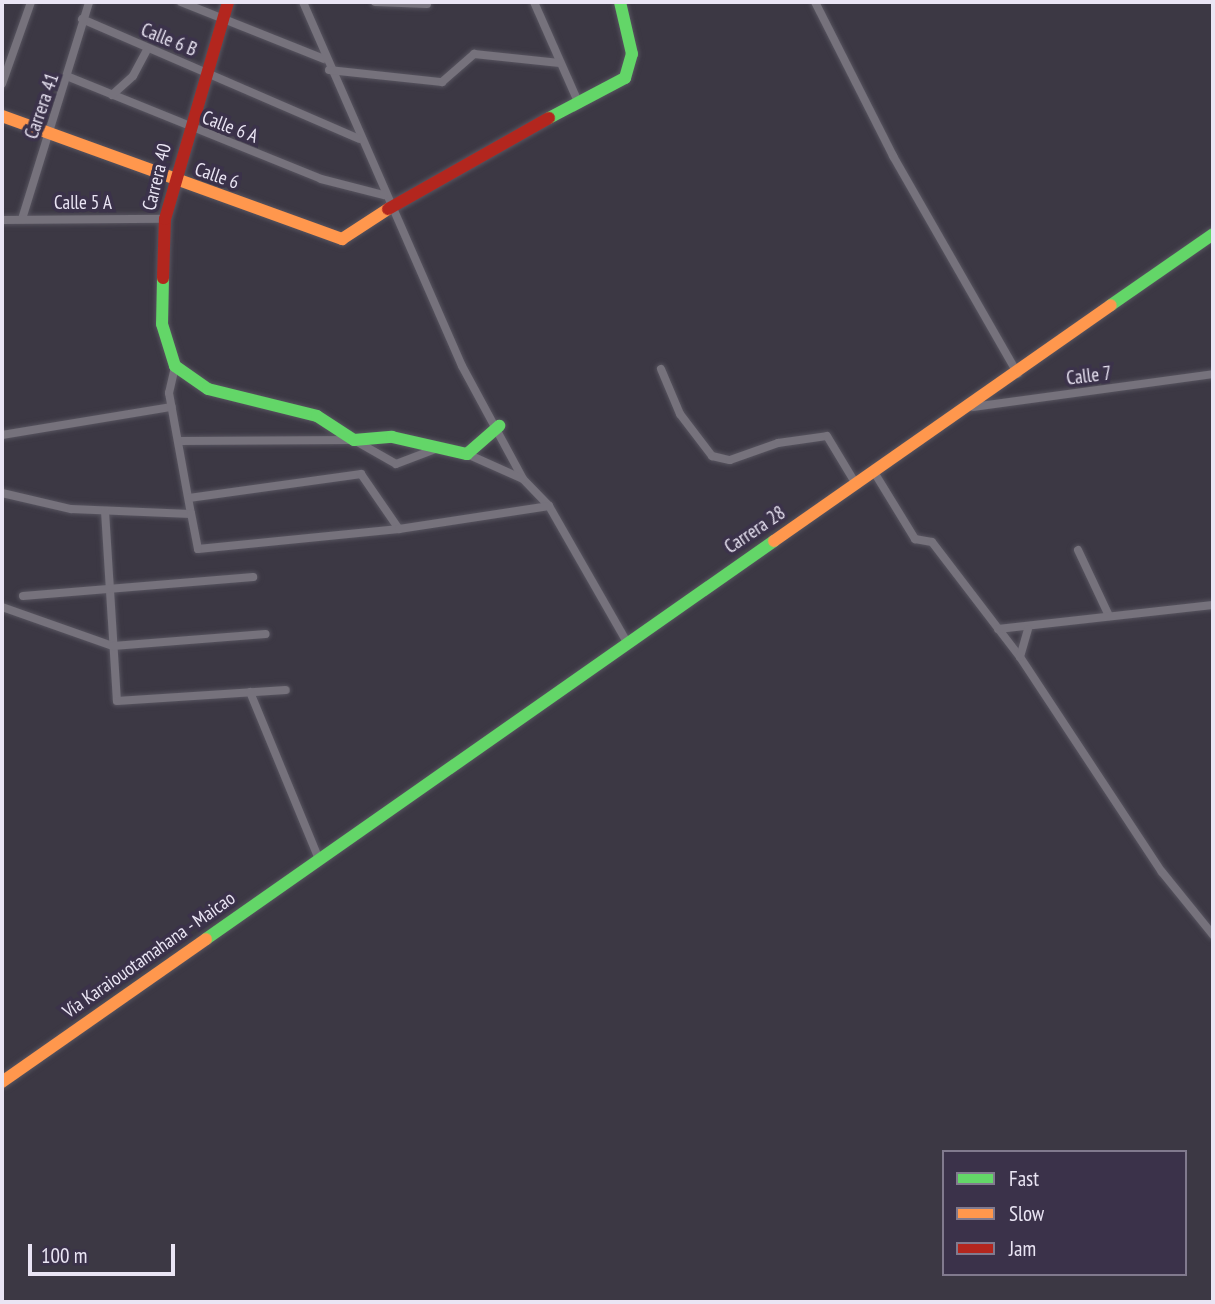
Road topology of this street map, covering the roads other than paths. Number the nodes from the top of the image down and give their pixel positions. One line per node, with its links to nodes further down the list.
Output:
1 (31, 2): 19 (street)
2 (89, 2): 11 (street, Carrera 41)
3 (181, 2): 12 (street)
4 (228, 2): 12 (main road, Carrera 40)
5 (303, 2): 14 (street)
6 (375, 2): 10 (street)
7 (534, 2): 15 (street)
8 (620, 2): 21 (main road)
9 (815, 2): 35 (street)
10 (427, 4)
11 (82, 19): 13 (street, Calle 6 B); 18 (street, Carrera 41)
12 (223, 19): 14 (street); 17 (main road, Carrera 40)
13 (147, 50): 17 (street, Calle 6 B); 20 (street)
14 (324, 59): 16 (street)
15 (560, 63): 16 (street); 21 (street)
16 (329, 70): 25 (street)
17 (206, 72): 23 (main road, Carrera 40); 25 (street, Calle 6 B)
18 (69, 77): 20 (street, Calle 6 A); 24 (street, Carrera 41)
19 (2, 84)
20 (112, 95): 23 (street, Calle 6 A)
21 (579, 104): 28 (main road)
22 (2, 116): 24 (main road, Calle 6)
23 (190, 128): 26 (main road, Carrera 40); 27 (street, Calle 6 A)
24 (50, 130): 26 (main road, Calle 6); 29 (street, Carrera 41)
25 (359, 139): 27 (street)
26 (173, 181): 28 (main road, Calle 6); 30 (main road, Carrera 40)
27 (384, 195): 28 (street)
28 (390, 210): 39 (street)
29 (22, 219): 30 (street, Calle 5 A); 31 (street, Calle 5 A)
30 (165, 219): 33 (main road, Carrera 40)
31 (2, 220)
32 (1213, 233): 35 (main road, Carrera 28)
33 (175, 366): 37 (street); 41 (main road)
34 (661, 369): 47 (street)
35 (1018, 374): 38 (main road, Carrera 28)
36 (1213, 374): 38 (street, Calle 7)
37 (172, 407): 40 (street); 42 (street)
38 (969, 407): 45 (main road, Carrera 28)
39 (499, 426): 44 (main road); 46 (street)
40 (2, 435)
41 (354, 440): 42 (street); 43 (main road); 43 (street)
42 (179, 441): 49 (street)
43 (438, 447): 44 (main road)
44 (467, 454): 46 (street)
45 (874, 472): 47 (main road, Carrera 28); 61 (street)
46 (523, 479): 50 (street)
47 (856, 484): 64 (main road, Carrera 28)
48 (2, 493): 51 (street)
49 (189, 498): 52 (street); 53 (street)
50 (549, 506): 53 (street); 64 (street)
51 (105, 511): 52 (street); 56 (street)
52 (191, 514): 53 (street)
53 (399, 528)
54 (1078, 550): 60 (street)
55 (253, 577): 56 (street)
56 (109, 590): 57 (street); 65 (street)
57 (23, 596)
58 (1213, 605): 60 (street)
59 (2, 607): 65 (street)
60 (1109, 616): 62 (street)
61 (998, 629): 62 (street); 66 (street)
62 (1028, 629): 66 (street)
63 (266, 634): 65 (street)
64 (627, 642): 69 (main road, Carrera 28)
65 (113, 646): 68 (street)
66 (1020, 657): 70 (street)
67 (286, 690): 68 (street)
68 (250, 692): 69 (street)
69 (319, 859): 71 (main road, Vía Karaiouotamahana - Maicao)
70 (1213, 934)
71 (2, 1082)

